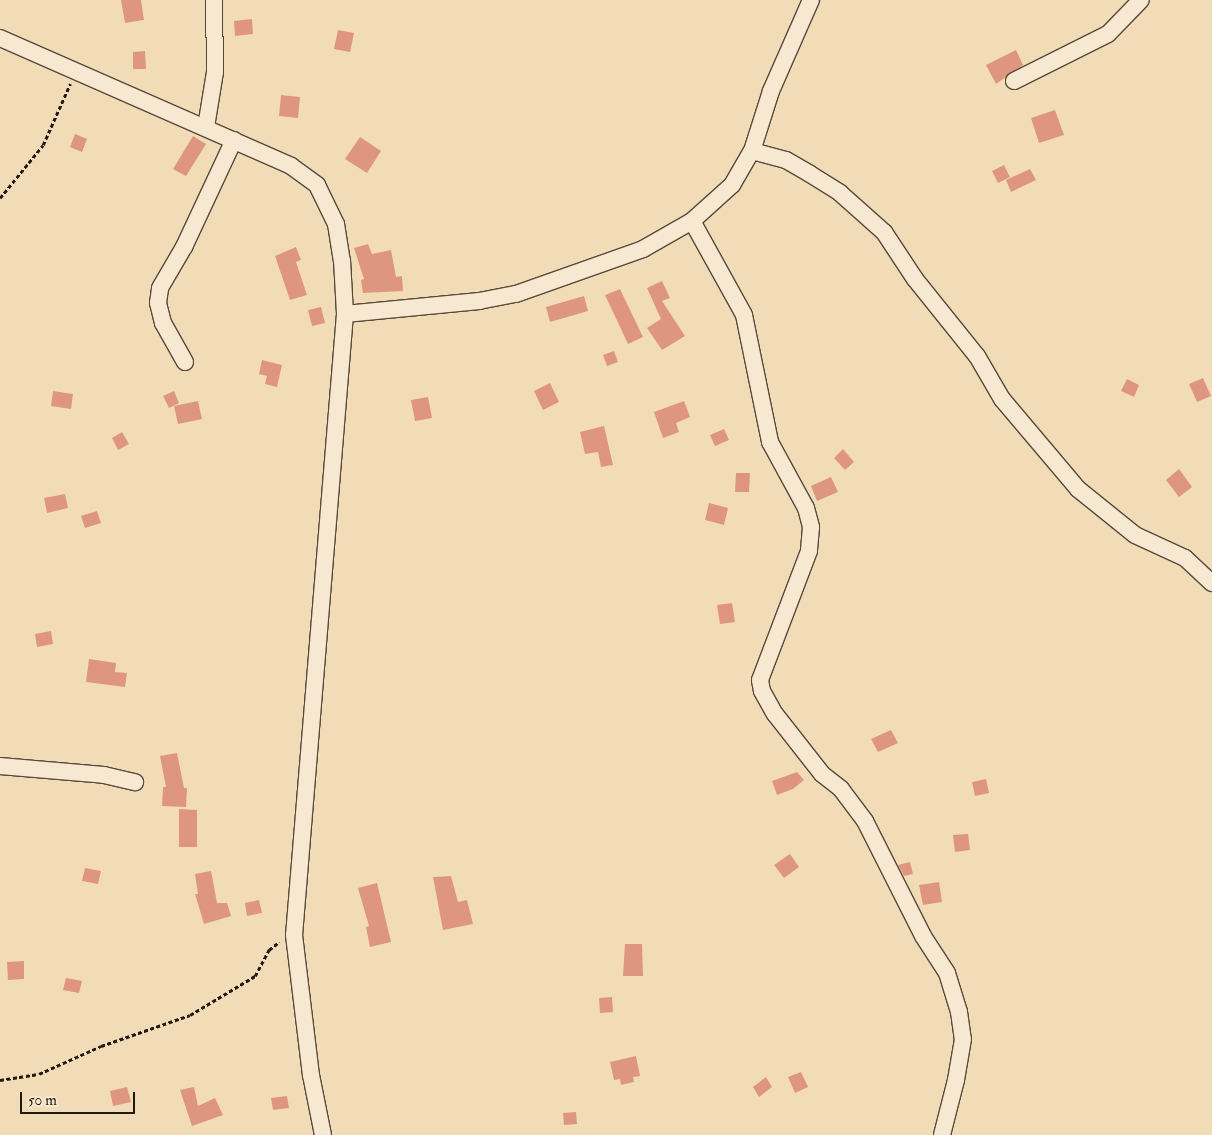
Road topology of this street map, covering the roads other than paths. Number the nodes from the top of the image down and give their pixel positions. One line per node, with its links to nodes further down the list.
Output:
1 (214, 0): 6 (street)
2 (811, 0): 8 (street)
3 (1141, 0): 5 (street)
4 (0, 38): 6 (street)
5 (1014, 81)
6 (206, 127): 7 (street)
7 (234, 140): 10 (street); 11 (street)
8 (752, 151): 9 (street); 12 (street)
9 (692, 221): 10 (street); 16 (street)
10 (345, 314): 15 (street)
11 (185, 362)
12 (1212, 583)
13 (0, 766): 14 (street)
14 (134, 782)
15 (323, 1135)
16 (942, 1135)

